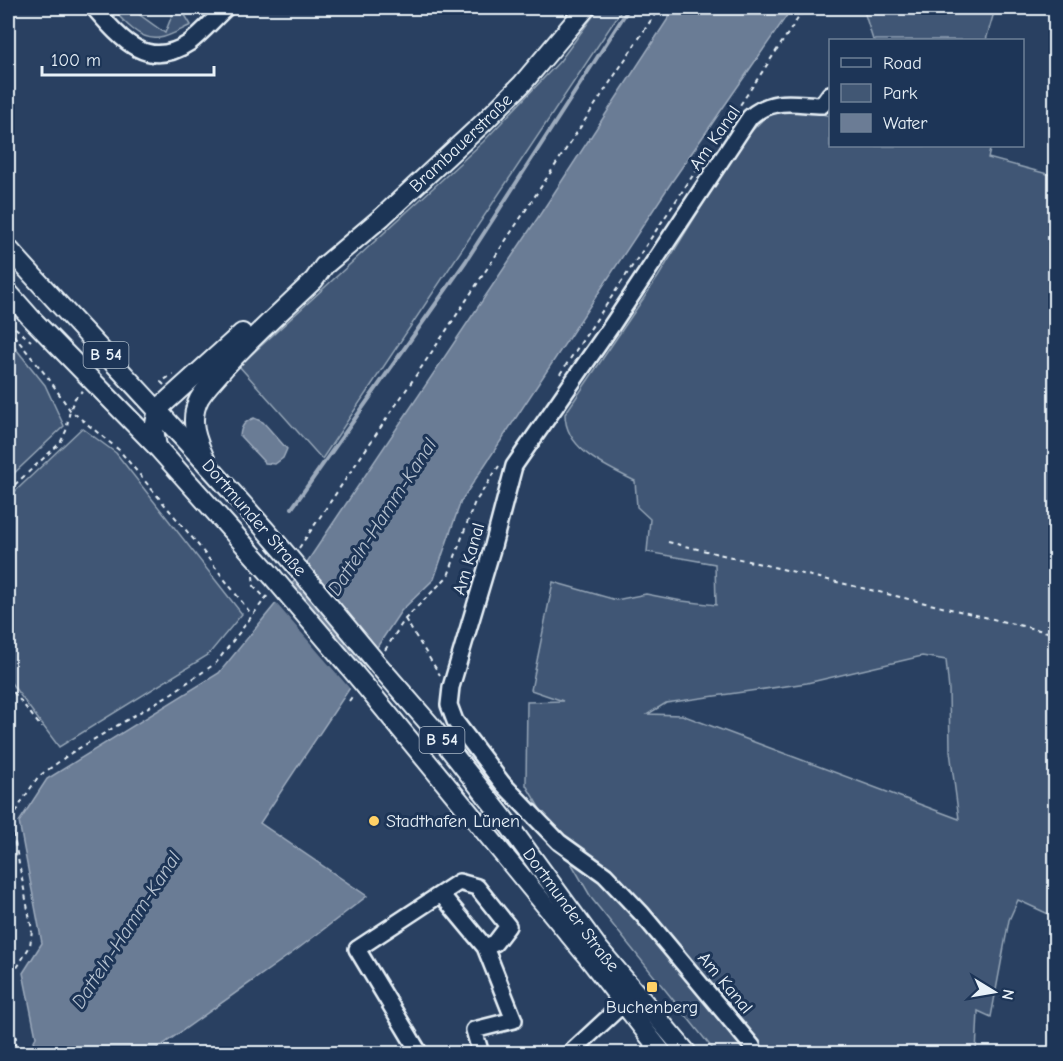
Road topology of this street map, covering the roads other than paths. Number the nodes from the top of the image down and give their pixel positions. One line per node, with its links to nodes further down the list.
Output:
1 (94, 8): 2 (street)
2 (226, 8)
3 (586, 8): 6 (main road, Brambauerstraße)
4 (829, 96): 21 (street, Am Kanal)
5 (8, 248): 9 (main road, Dortmunder Straße / B 54)
6 (324, 266): 8 (main road, Brambauerstraße); 9 (main road, Brambauerstraße)
7 (8, 292): 10 (main road, Dortmunder Straße / B 54)
8 (199, 400): 9 (main road); 12 (main road, Brambauerstraße)
9 (160, 414): 10 (main road); 11 (main road); 12 (main road, Dortmunder Straße / B 54)
10 (131, 420): 11 (main road, Dortmunder Straße / B 54)
11 (157, 447): 15 (main road, Dortmunder Straße / B 54, bridge)
12 (206, 461): 20 (main road, Dortmunder Straße / B 54, bridge)
13 (441, 894): 14 (street); 14 (street); 16 (street)
14 (485, 946): 17 (street)
15 (623, 1004): 18 (street); 19 (main road, Dortmunder Straße / B 54)
16 (420, 1053)
17 (481, 1053)
18 (569, 1053)
19 (663, 1053)
20 (688, 1053)
21 (755, 1053)

